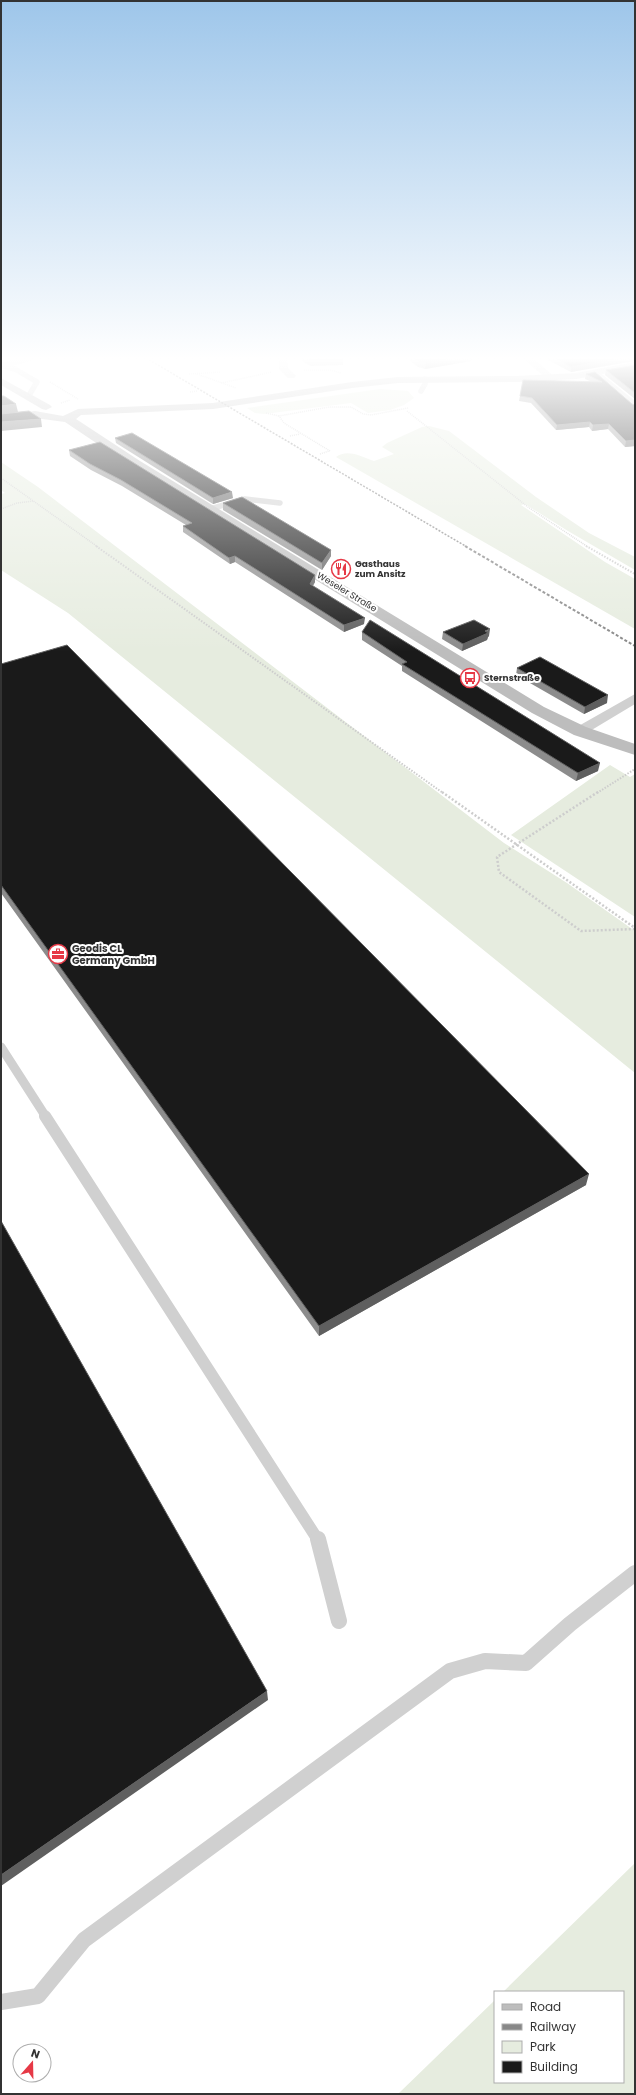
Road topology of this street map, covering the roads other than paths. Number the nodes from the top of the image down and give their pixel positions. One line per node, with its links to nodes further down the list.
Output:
1 (126, 456): 3 (main road, Weseler Straße)
2 (280, 503): 3 (lane)
3 (210, 509): 5 (main road, Weseler Straße)
4 (635, 698): 5 (street)
5 (580, 731): 6 (main road, Weseler Straße)
6 (635, 750)
7 (1, 1047): 9 (lane)
8 (635, 1573): 10 (lane)
9 (339, 1621)
10 (1, 2002)

